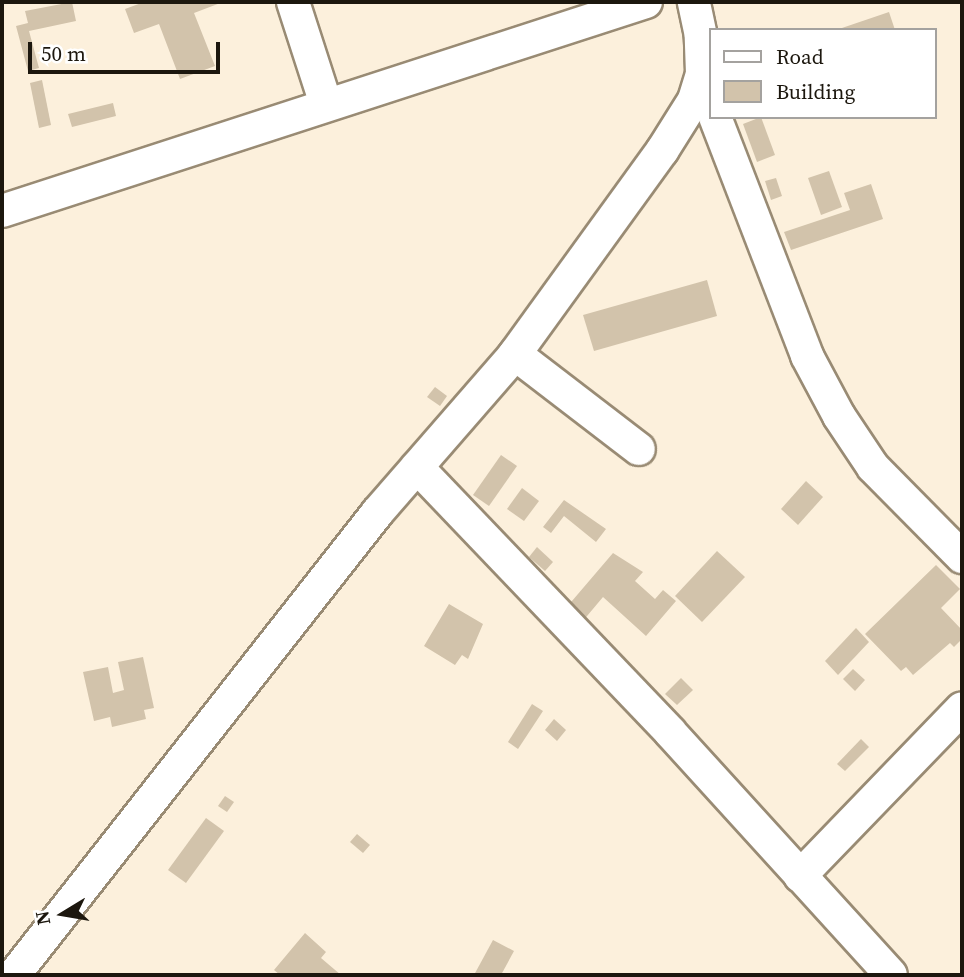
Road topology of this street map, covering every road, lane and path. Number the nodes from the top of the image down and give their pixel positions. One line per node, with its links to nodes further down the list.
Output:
1 (293, 2): 5 (street)
2 (646, 2): 5 (street)
3 (694, 2): 4 (street)
4 (706, 88): 8 (street)
5 (326, 104): 7 (street)
6 (716, 119): 11 (street)
7 (2, 211)
8 (515, 354): 9 (street); 10 (street)
9 (639, 449)
10 (417, 467): 13 (street); 14 (street)
11 (962, 557)
12 (962, 708): 13 (street)
13 (800, 876): 15 (street)
14 (14, 975)
15 (891, 975)

